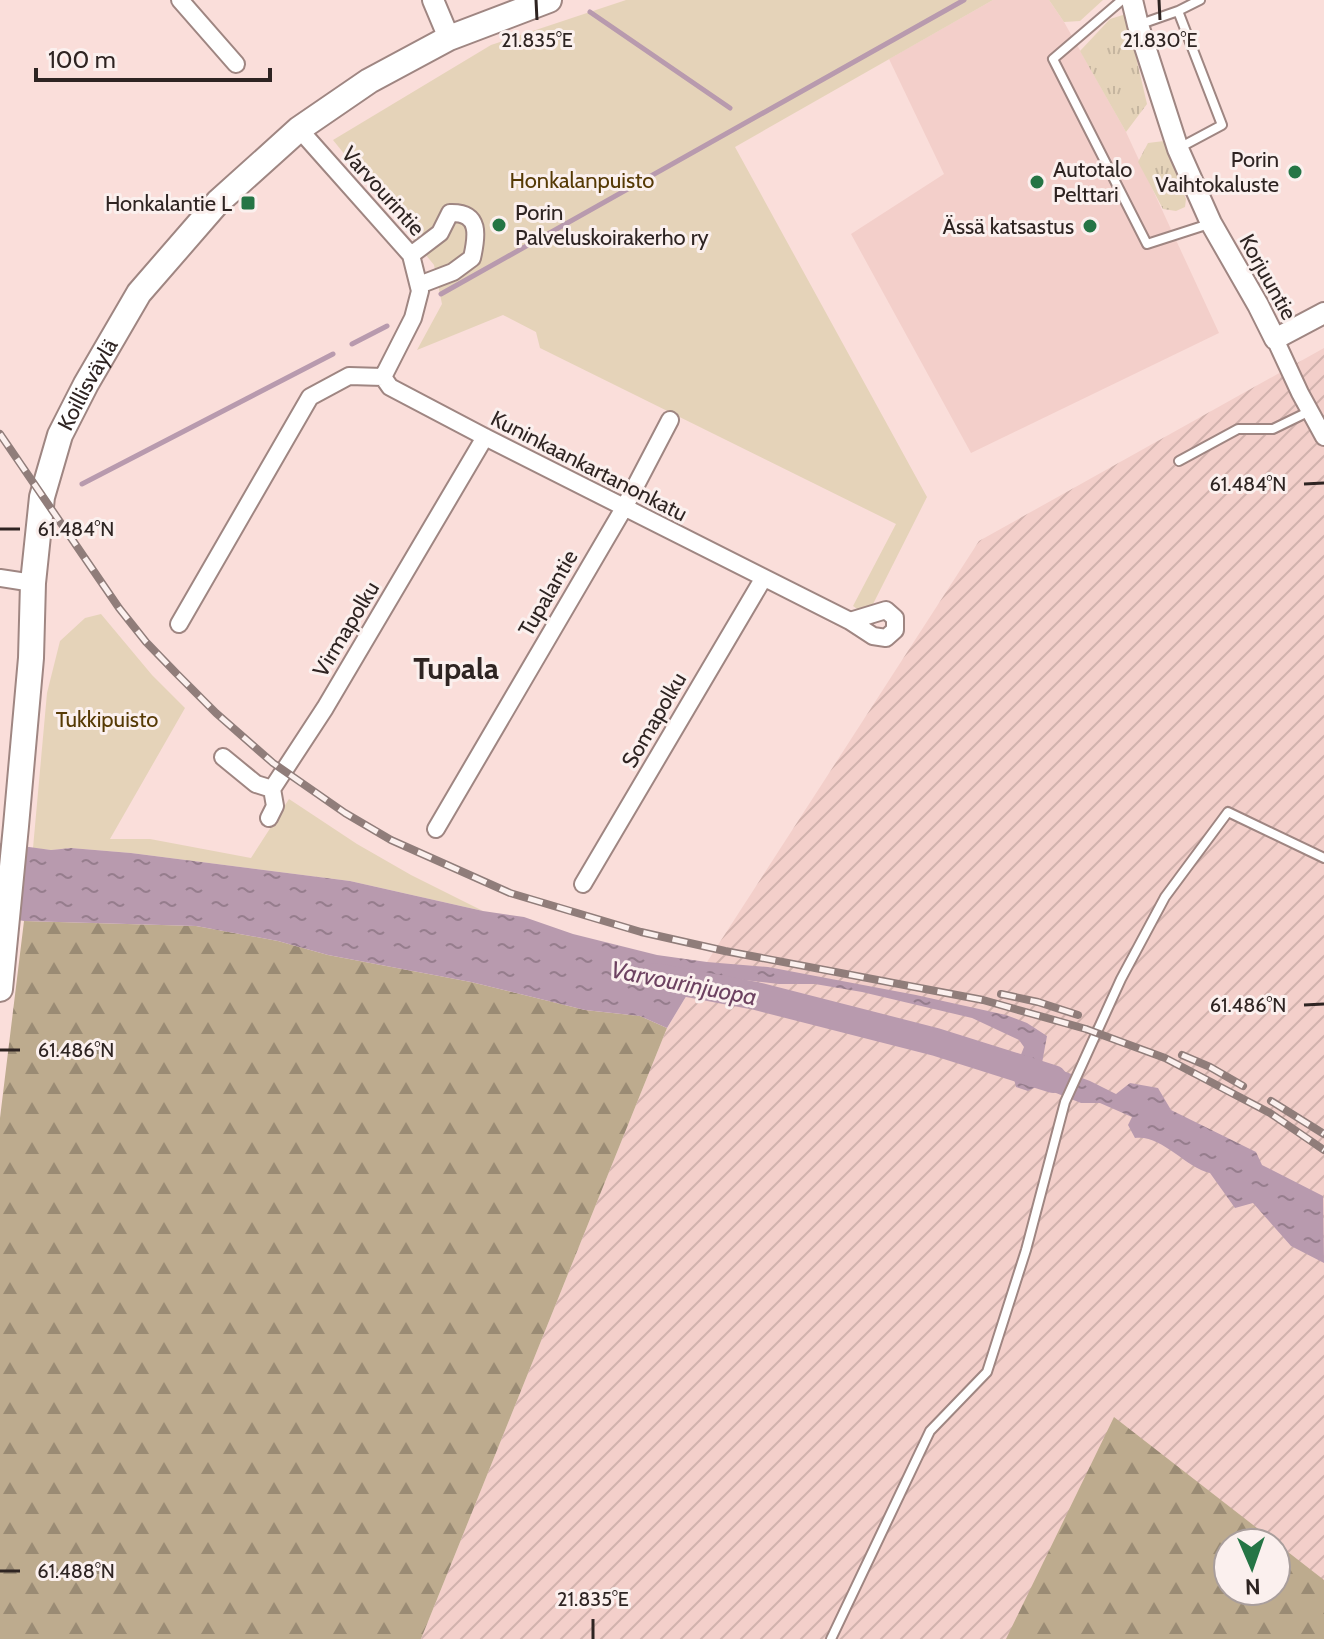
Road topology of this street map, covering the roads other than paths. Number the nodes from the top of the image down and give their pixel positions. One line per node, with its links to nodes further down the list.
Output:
1 (180, 0): 10 (street)
2 (433, 0): 9 (street)
3 (549, 0): 9 (main road, Koillisväylä)
4 (1122, 0): 13 (lane)
5 (1132, 0): 8 (street, Korjuuntie)
6 (1200, 0): 7 (lane)
7 (1178, 11): 8 (lane); 12 (lane)
8 (1138, 25): 12 (street, Korjuuntie)
9 (449, 38): 11 (main road, Koillisväylä)
10 (236, 64)
11 (299, 129): 14 (street, Varvourintie); 27 (main road, Koillisväylä)
12 (1178, 149): 13 (street, Korjuuntie)
13 (1211, 223): 17 (street, Korjuuntie)
14 (411, 255): 15 (street, Varvourintie); 15 (street)
15 (419, 285): 18 (street, Varvourintie)
16 (1324, 313): 17 (street)
17 (1275, 339): 19 (street, Korjuuntie)
18 (383, 377): 21 (street, Kuninkaankartanonkatu); 29 (street)
19 (1310, 411): 22 (street, Korjuuntie); 23 (lane)
20 (670, 420): 24 (street, Tupalantie)
21 (485, 437): 24 (street, Kuninkaankartanonkatu); 31 (street, Virmapolku)
22 (1324, 437)
23 (1179, 461)
24 (624, 508): 26 (street, Kuninkaankartanonkatu); 33 (street, Tupalantie)
25 (0, 578): 27 (street)
26 (763, 579): 28 (street, Kuninkaankartanonkatu); 35 (street, Somapolku)
27 (33, 583): 36 (main road, Koillisväylä)
28 (850, 621)
29 (179, 624)
30 (223, 757): 31 (street)
31 (272, 789): 32 (street)
32 (269, 818)
33 (436, 829)
34 (1324, 858): 37 (lane)
35 (583, 884)
36 (0, 989)
37 (831, 1639)

